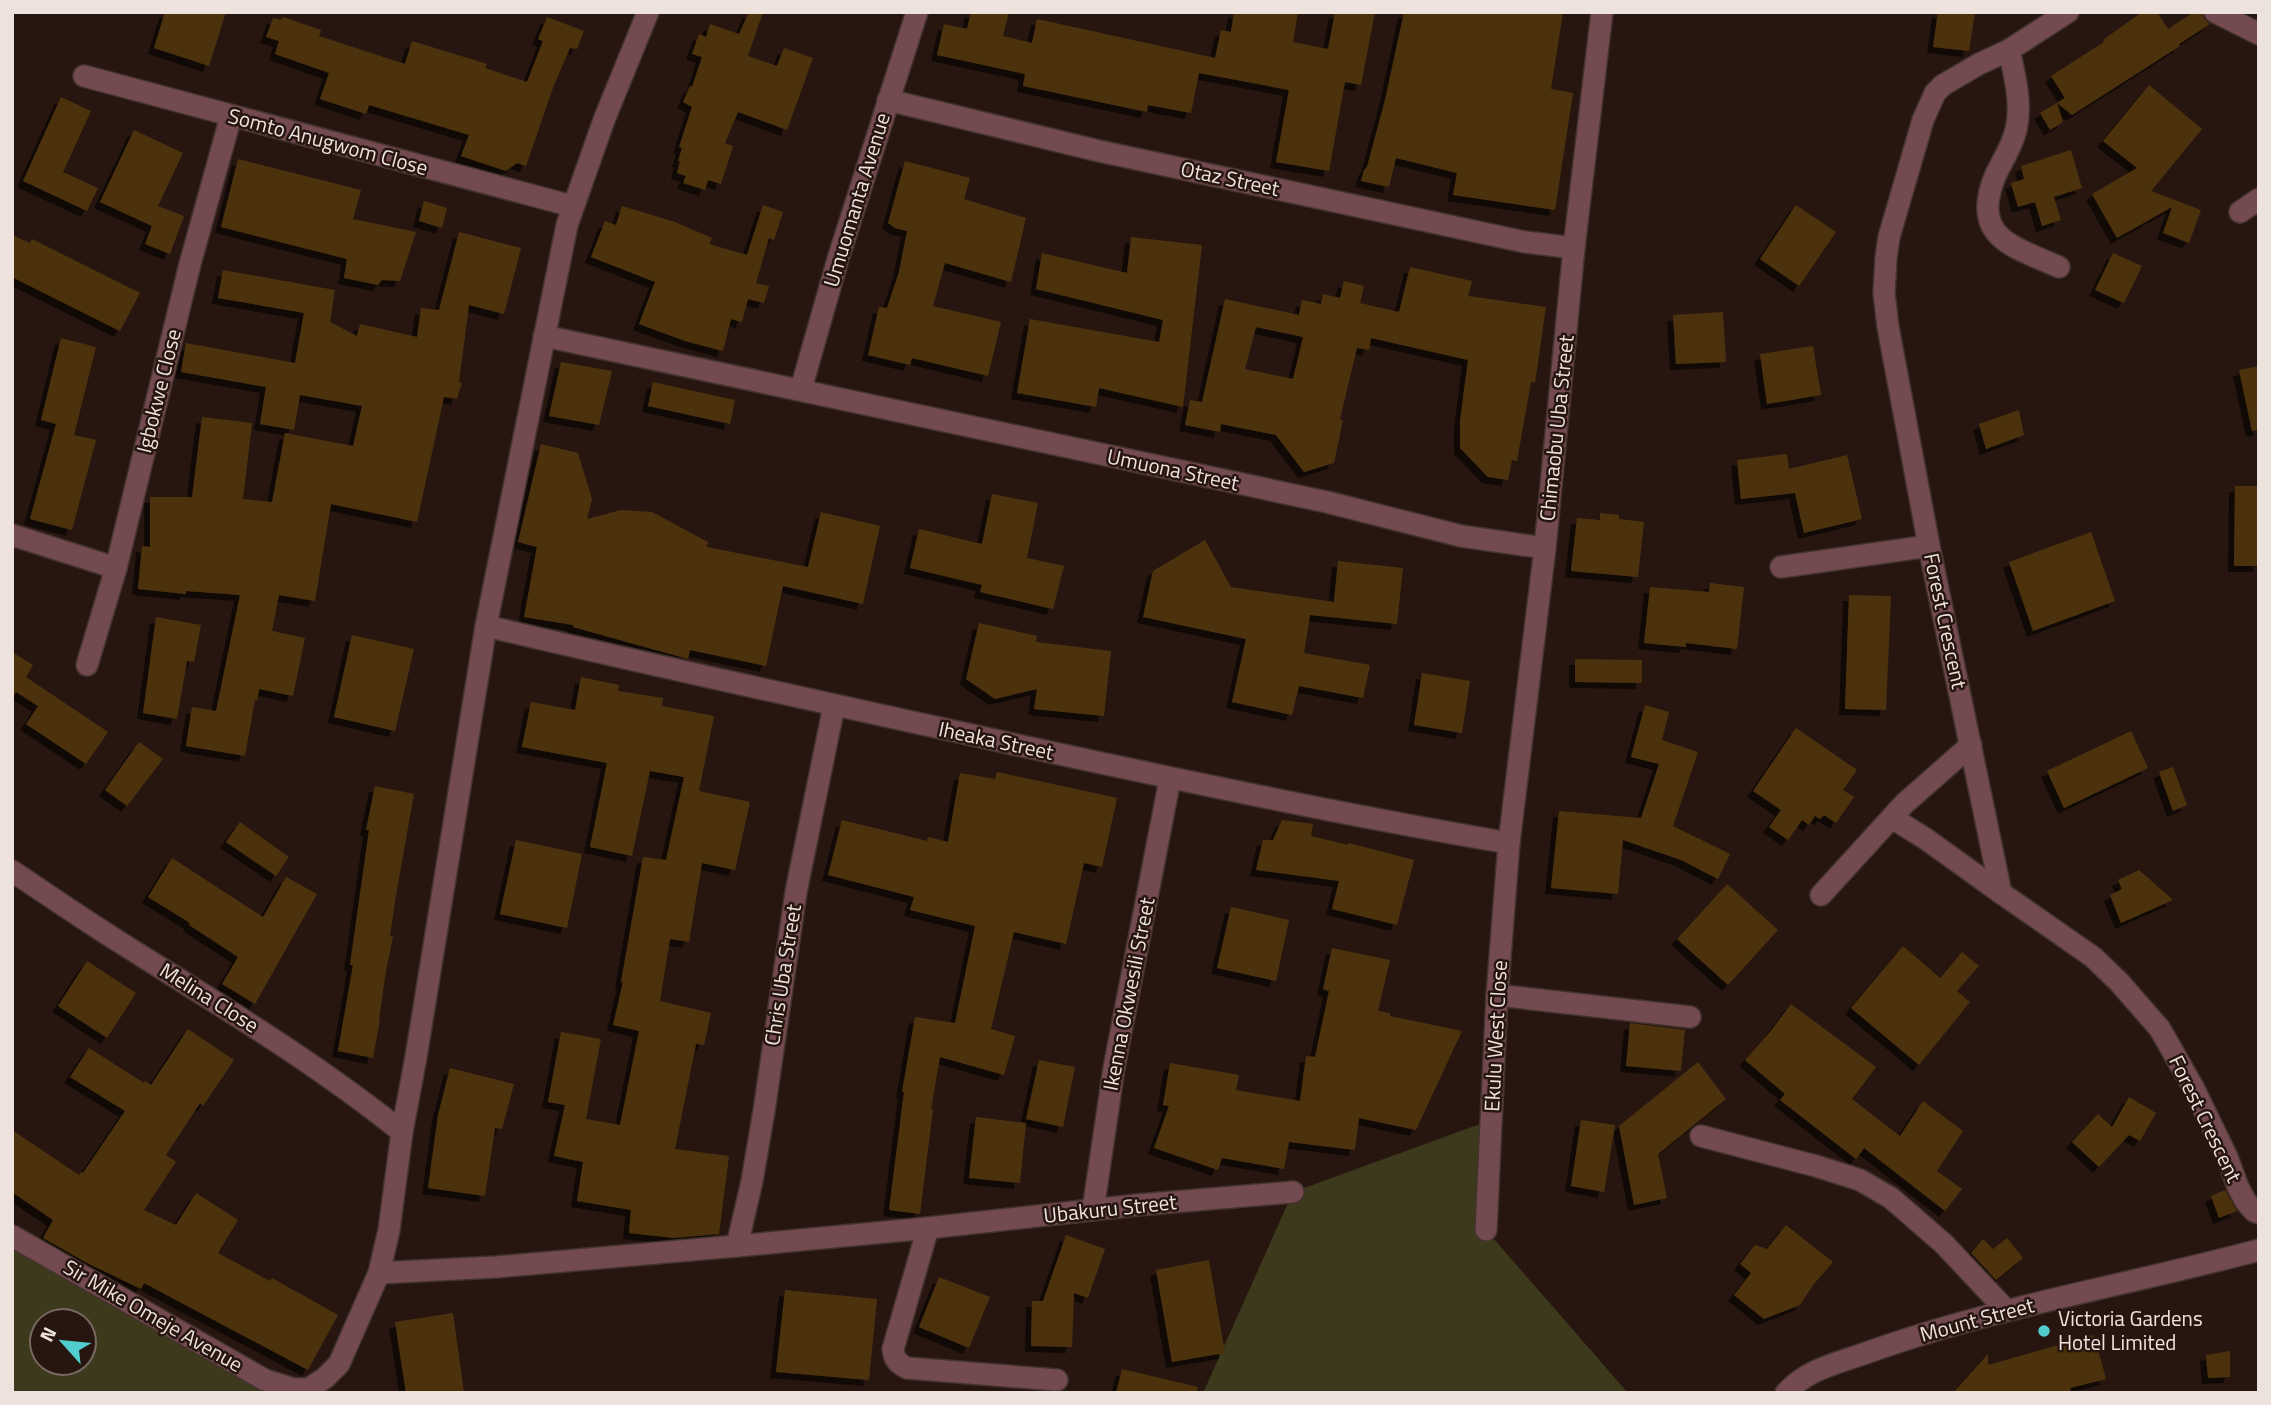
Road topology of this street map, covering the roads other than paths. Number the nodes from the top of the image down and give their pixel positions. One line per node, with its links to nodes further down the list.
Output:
1 (648, 12): 12 (street, Sir Mike Omeje Avenue)
2 (917, 12): 9 (street, Umuomanta Avenue)
3 (1602, 12): 14 (street, Chimaobu Uba Street)
4 (2068, 12): 7 (street, Forest Crescent)
5 (2215, 12): 6 (street)
6 (2259, 34)
7 (2009, 50): 15 (street); 19 (street, Forest Crescent)
8 (84, 76): 10 (street, Somto Anugwom Close)
9 (888, 100): 14 (street, Otaz Street); 17 (street, Umuomanta Avenue)
10 (231, 116): 12 (street, Somto Anugwom Close); 22 (street, Igbokwe Close)
11 (2259, 199): 13 (street)
12 (572, 206): 16 (street, Sir Mike Omeje Avenue)
13 (2240, 212)
14 (1574, 248): 20 (street, Chimaobu Uba Street)
15 (2059, 267)
16 (544, 336): 17 (street, Umuona Street); 23 (street, Sir Mike Omeje Avenue)
17 (801, 389): 20 (street, Umuona Street)
18 (12, 535): 22 (street)
19 (1929, 546): 21 (street); 26 (street, Forest Crescent)
20 (1545, 548): 29 (street, Chimaobu Uba Street)
21 (1781, 566)
22 (116, 568): 24 (street, Igbokwe Close)
23 (486, 626): 25 (street, Iheaka Street); 35 (street, Sir Mike Omeje Avenue)
24 (87, 665)
25 (834, 706): 27 (street, Iheaka Street); 43 (street, Chris Uba Street)
26 (1971, 745): 28 (street); 31 (street, Forest Crescent)
27 (1170, 779): 29 (street, Iheaka Street); 38 (street, Ikenna Okwesili Street)
28 (1892, 818): 31 (street); 32 (street)
29 (1509, 843): 33 (street, Ekulu West Close)
30 (12, 871): 35 (street, Melina Close)
31 (2001, 893): 39 (street, Forest Crescent)
32 (1821, 895)
33 (1497, 995): 34 (street); 41 (street, Ekulu West Close)
34 (1690, 1017)
35 (401, 1132): 45 (street, Sir Mike Omeje Avenue)
36 (1701, 1136): 46 (street)
37 (1293, 1192): 38 (street, Ubakuru Street)
38 (1093, 1210): 40 (street, Ubakuru Street)
39 (2259, 1213)
40 (928, 1228): 43 (street, Ubakuru Street); 47 (street)
41 (1486, 1230)
42 (12, 1236): 45 (street, Sir Mike Omeje Avenue)
43 (737, 1246): 45 (street, Ubakuru Street)
44 (2259, 1250): 46 (street, Mount Street)
45 (379, 1273)
46 (2006, 1310): 48 (street, Mount Street)
47 (1057, 1380)
48 (1787, 1393)

